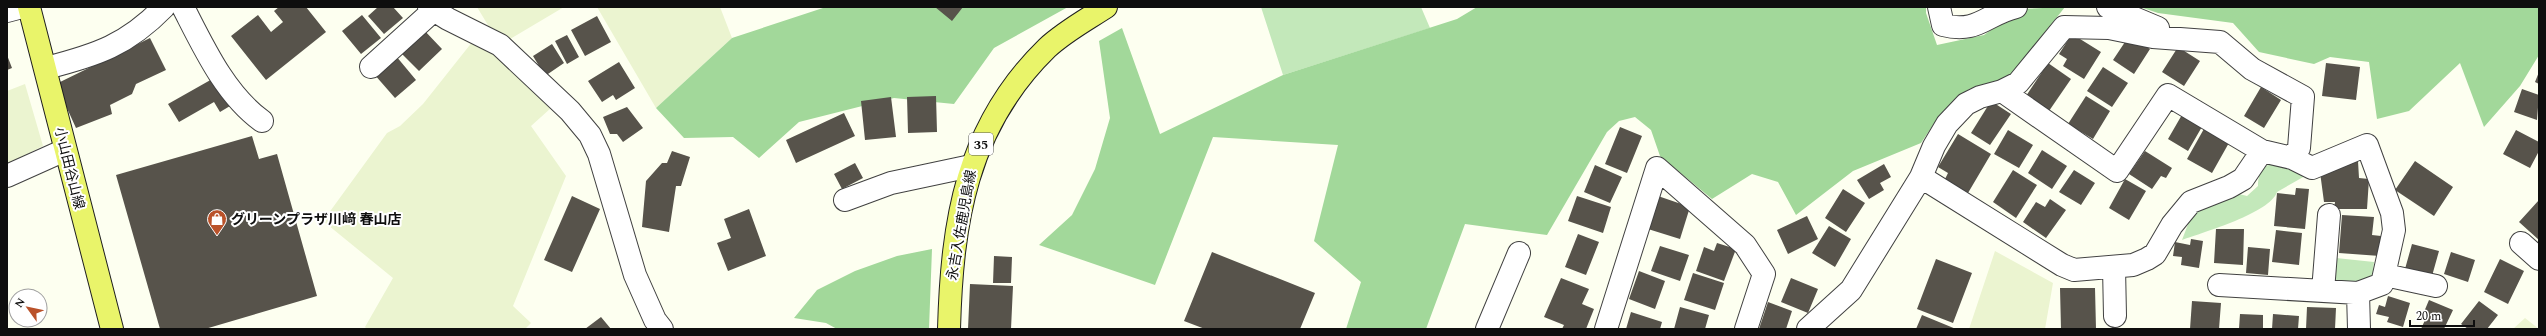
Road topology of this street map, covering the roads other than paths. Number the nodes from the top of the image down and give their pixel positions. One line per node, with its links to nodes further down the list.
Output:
1 (22, 7): 10 (street)
2 (29, 7): 13 (main road, 小山田谷山線)
3 (164, 7): 13 (street)
4 (183, 7): 15 (street)
5 (1106, 7): 19 (main road, 永吉入佐鹿児島線 / 35)
6 (1939, 7): 7 (street)
7 (2016, 7)
8 (2108, 7): 11 (street)
9 (431, 9): 12 (street); 35 (street)
10 (7, 11)
11 (2189, 38): 14 (street); 18 (street)
12 (371, 67)
13 (46, 68): 16 (main road, 小山田谷山線)
14 (2002, 91): 17 (street); 21 (street)
15 (262, 121)
16 (65, 150): 20 (street); 34 (main road, 小山田谷山線)
17 (2262, 151): 18 (street); 27 (street)
18 (2292, 158): 28 (street)
19 (971, 166): 22 (street); 36 (main road, 永吉入佐鹿児島線 / 35)
20 (7, 176)
21 (1921, 177): 27 (street); 40 (street)
22 (845, 200)
23 (2329, 215): 31 (street)
24 (2521, 243): 26 (street)
25 (1519, 253): 37 (street)
26 (2539, 258)
27 (2114, 267): 33 (street)
28 (2385, 275): 30 (street); 32 (street)
29 (2219, 284): 31 (street)
30 (2436, 286)
31 (2324, 291): 32 (street)
32 (2358, 293): 41 (street)
33 (2115, 316)
34 (112, 329)
35 (662, 329)
36 (949, 329)
37 (1487, 329)
38 (1606, 329): 39 (street)
39 (1746, 329)
40 (1808, 329)
41 (2359, 329)

